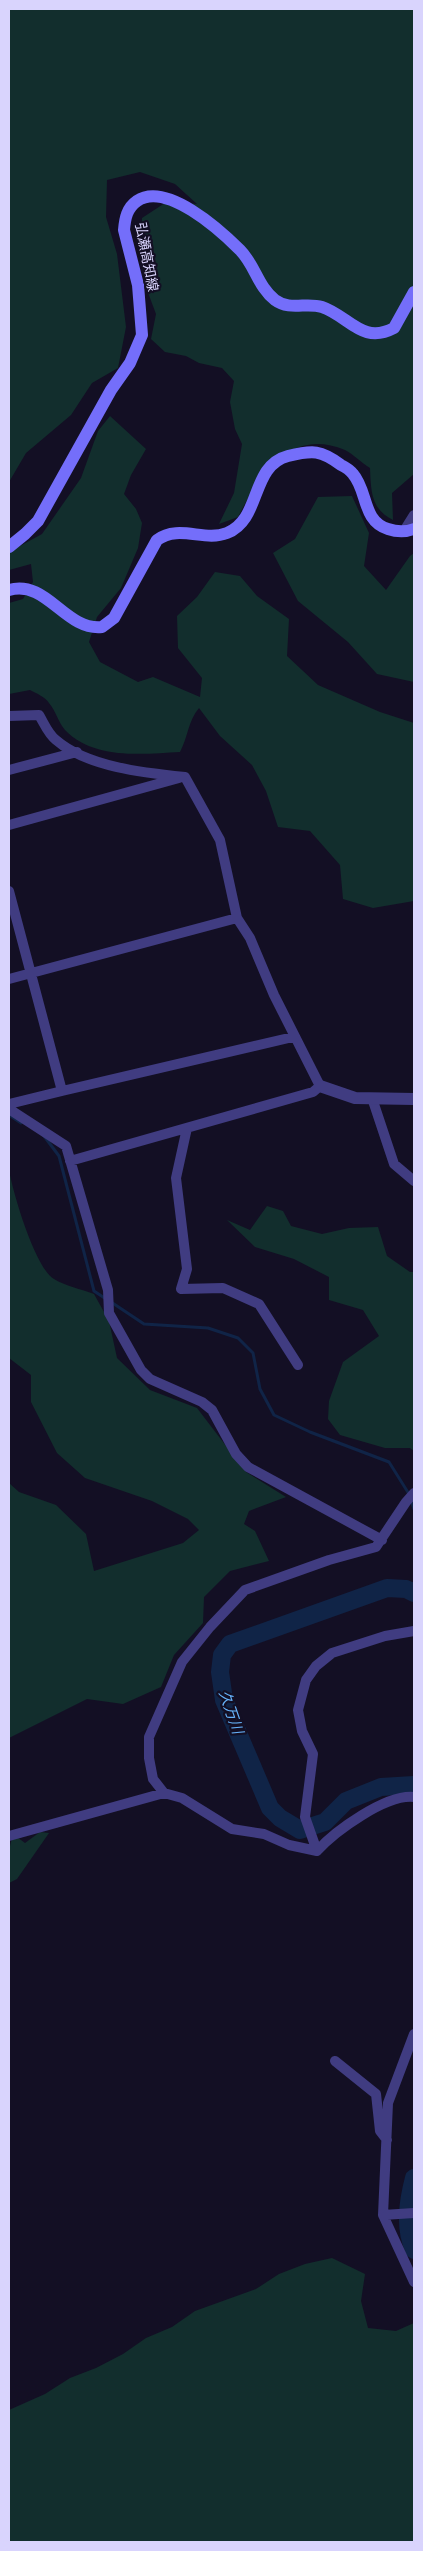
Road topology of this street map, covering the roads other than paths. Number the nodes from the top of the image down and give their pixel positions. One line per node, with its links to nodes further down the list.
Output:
1 (414, 292): 4 (main road, 弘瀬高知線)
2 (414, 515): 3 (street)
3 (409, 530): 5 (main road)
4 (9, 547)
5 (9, 590)
6 (9, 716): 7 (street)
7 (77, 752): 8 (street); 9 (street)
8 (9, 770)
9 (185, 777): 10 (street); 12 (street)
10 (9, 825)
11 (9, 891): 13 (street)
12 (237, 918): 13 (street); 15 (street)
13 (29, 974): 14 (street); 17 (street)
14 (9, 979)
15 (293, 1037): 16 (street); 17 (street)
16 (320, 1086): 18 (street); 22 (street)
17 (62, 1092): 20 (street)
18 (372, 1098): 19 (street); 24 (street)
19 (414, 1099)
20 (9, 1104)
21 (9, 1109): 23 (street)
22 (187, 1128): 23 (street); 25 (street)
23 (70, 1161): 27 (street)
24 (414, 1181)
25 (298, 1365)
26 (414, 1493): 27 (street)
27 (382, 1540): 29 (street)
28 (414, 1631): 32 (street)
29 (164, 1794): 31 (street); 32 (street)
30 (414, 1796): 32 (street)
31 (9, 1836)
32 (314, 1846)
33 (414, 2034): 35 (street)
34 (335, 2061): 35 (street)
35 (387, 2140): 37 (street)
36 (414, 2213): 37 (street)
37 (384, 2215): 38 (street)
38 (414, 2282)

